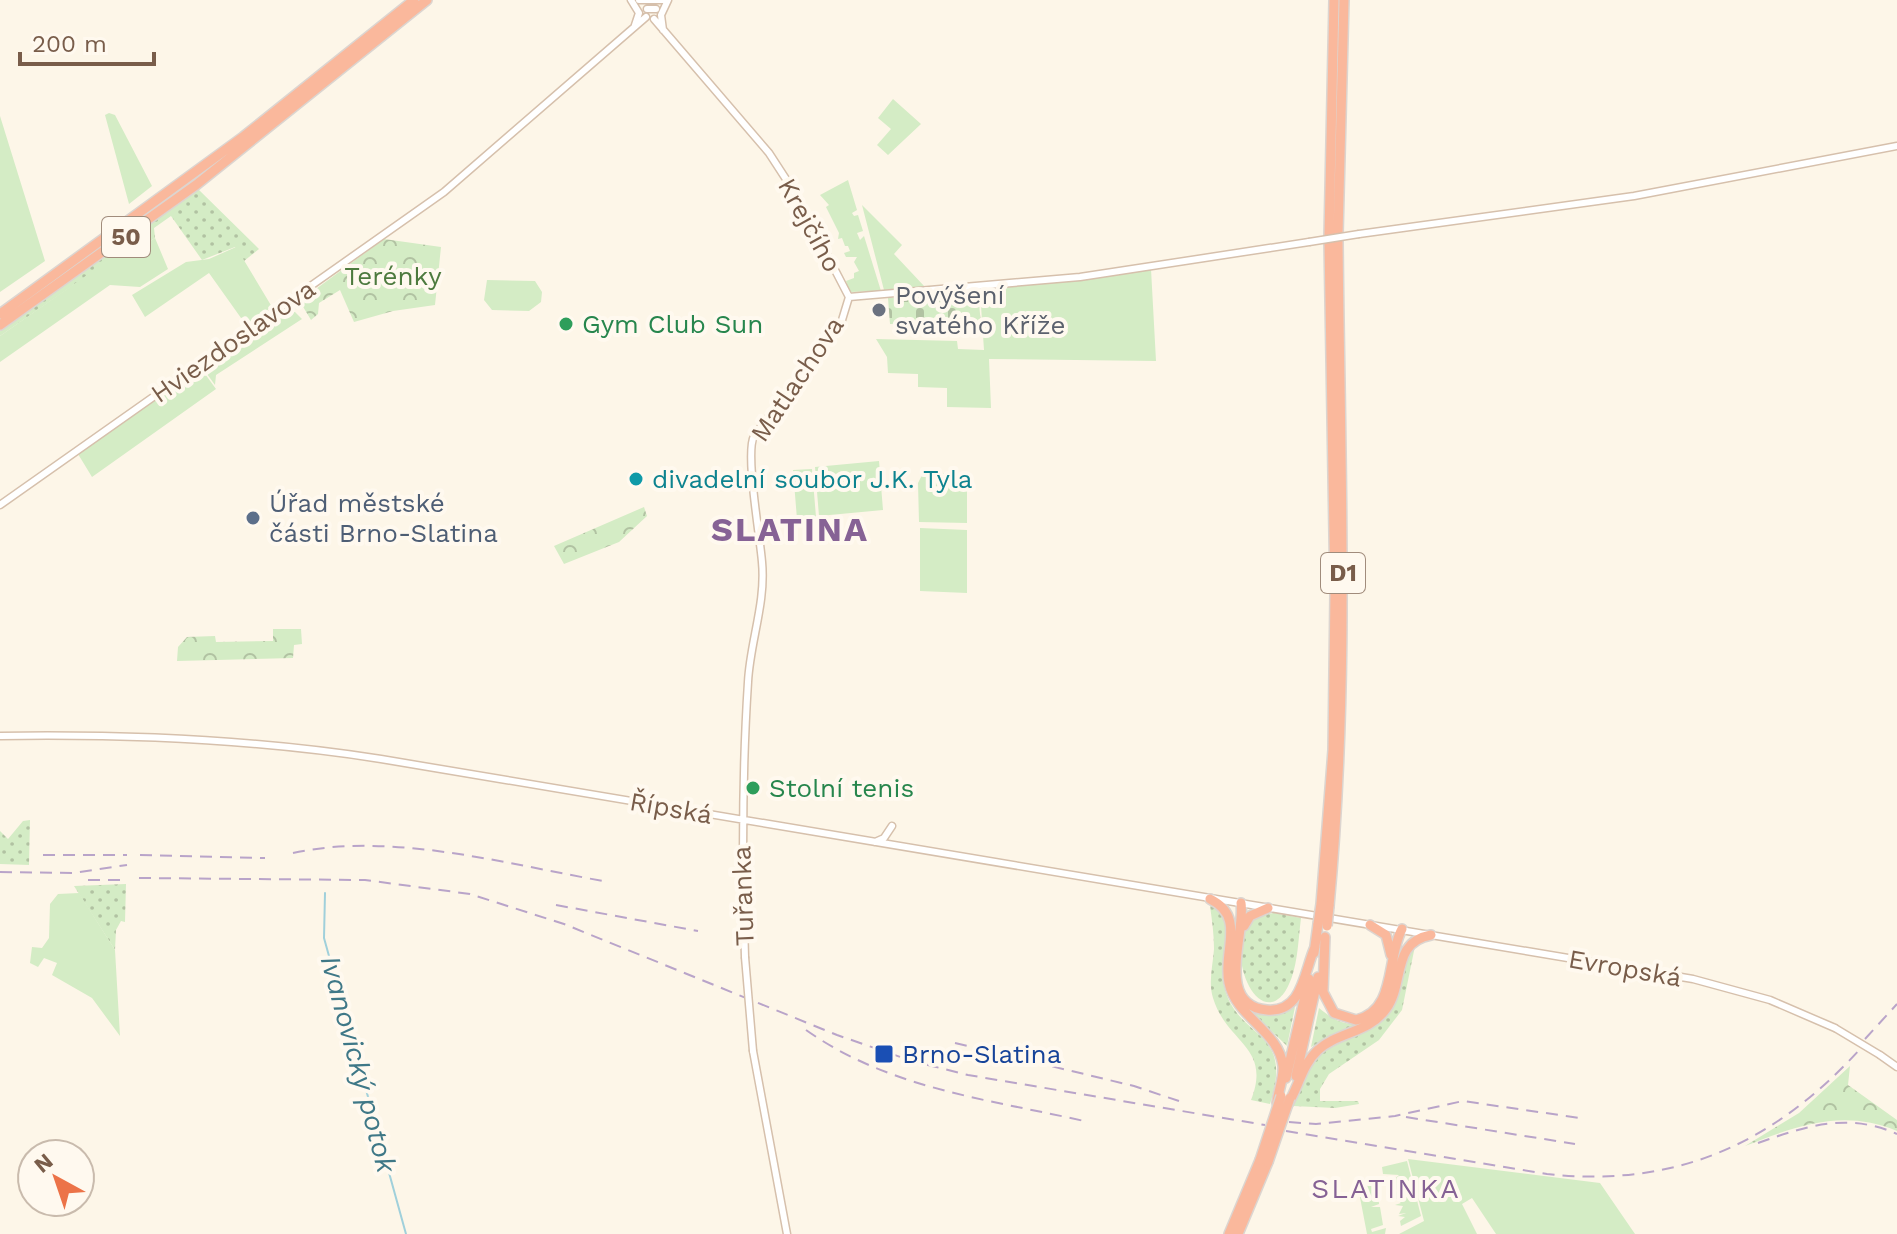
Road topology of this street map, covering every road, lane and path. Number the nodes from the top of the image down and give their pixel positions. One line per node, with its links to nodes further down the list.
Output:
1 (408, 0): 13 (highway, 50)
2 (414, 0): 13 (highway, 50)
3 (427, 0): 13 (highway, 50)
4 (436, 0): 13 (highway, 50)
5 (634, 0): 6 (street); 10 (street); 12 (street)
6 (666, 0): 9 (street); 14 (street)
7 (1334, 0): 16 (highway, D1)
8 (1344, 0): 16 (highway, D1)
9 (656, 9): 10 (street); 11 (street)
10 (646, 13): 11 (street); 12 (street, Hviezdoslavova)
11 (654, 19): 14 (street, Krejčího)
12 (631, 31): 21 (street, Hviezdoslavova)
13 (381, 33): 18 (highway, 50); 19 (highway, 50)
14 (664, 33): 17 (street, Krejčího)
15 (1897, 146): 17 (street, bridge)
16 (1334, 238): 30 (highway, D1, bridge)
17 (849, 297): 20 (street, Matlachova)
18 (0, 314)
19 (0, 325)
20 (749, 462): 23 (street, Tuřanka)
21 (0, 505)
22 (0, 736): 23 (street, Řípská)
23 (741, 819): 25 (street, Řípská); 41 (street, Tuřanka, bridge)
24 (892, 826): 25 (street)
25 (874, 842): 26 (street, Řípská)
26 (1210, 899): 27 (street, Řípská); 34 (highway)
27 (1241, 903): 28 (street, Řípská); 34 (highway)
28 (1268, 908): 29 (street, Řípská); 34 (highway)
29 (1337, 919): 31 (street, Evropská)
30 (1323, 925): 35 (highway, D1); 36 (highway, D1)
31 (1370, 925): 32 (street, Evropská); 37 (highway)
32 (1402, 929): 33 (street, Evropská); 37 (highway)
33 (1431, 935): 37 (highway); 38 (street, Evropská, bridge)
34 (1236, 936): 36 (highway); 39 (highway)
35 (1325, 937): 37 (highway); 39 (highway, D1)
36 (1315, 947): 39 (highway, D1)
37 (1396, 965): 39 (highway)
38 (1897, 1067)
39 (1285, 1099): 40 (highway, D1, bridge); 40 (highway, D1, bridge)
40 (1264, 1161): 42 (highway, D1); 43 (highway, D1)
41 (787, 1234)
42 (1229, 1234)
43 (1238, 1234)

